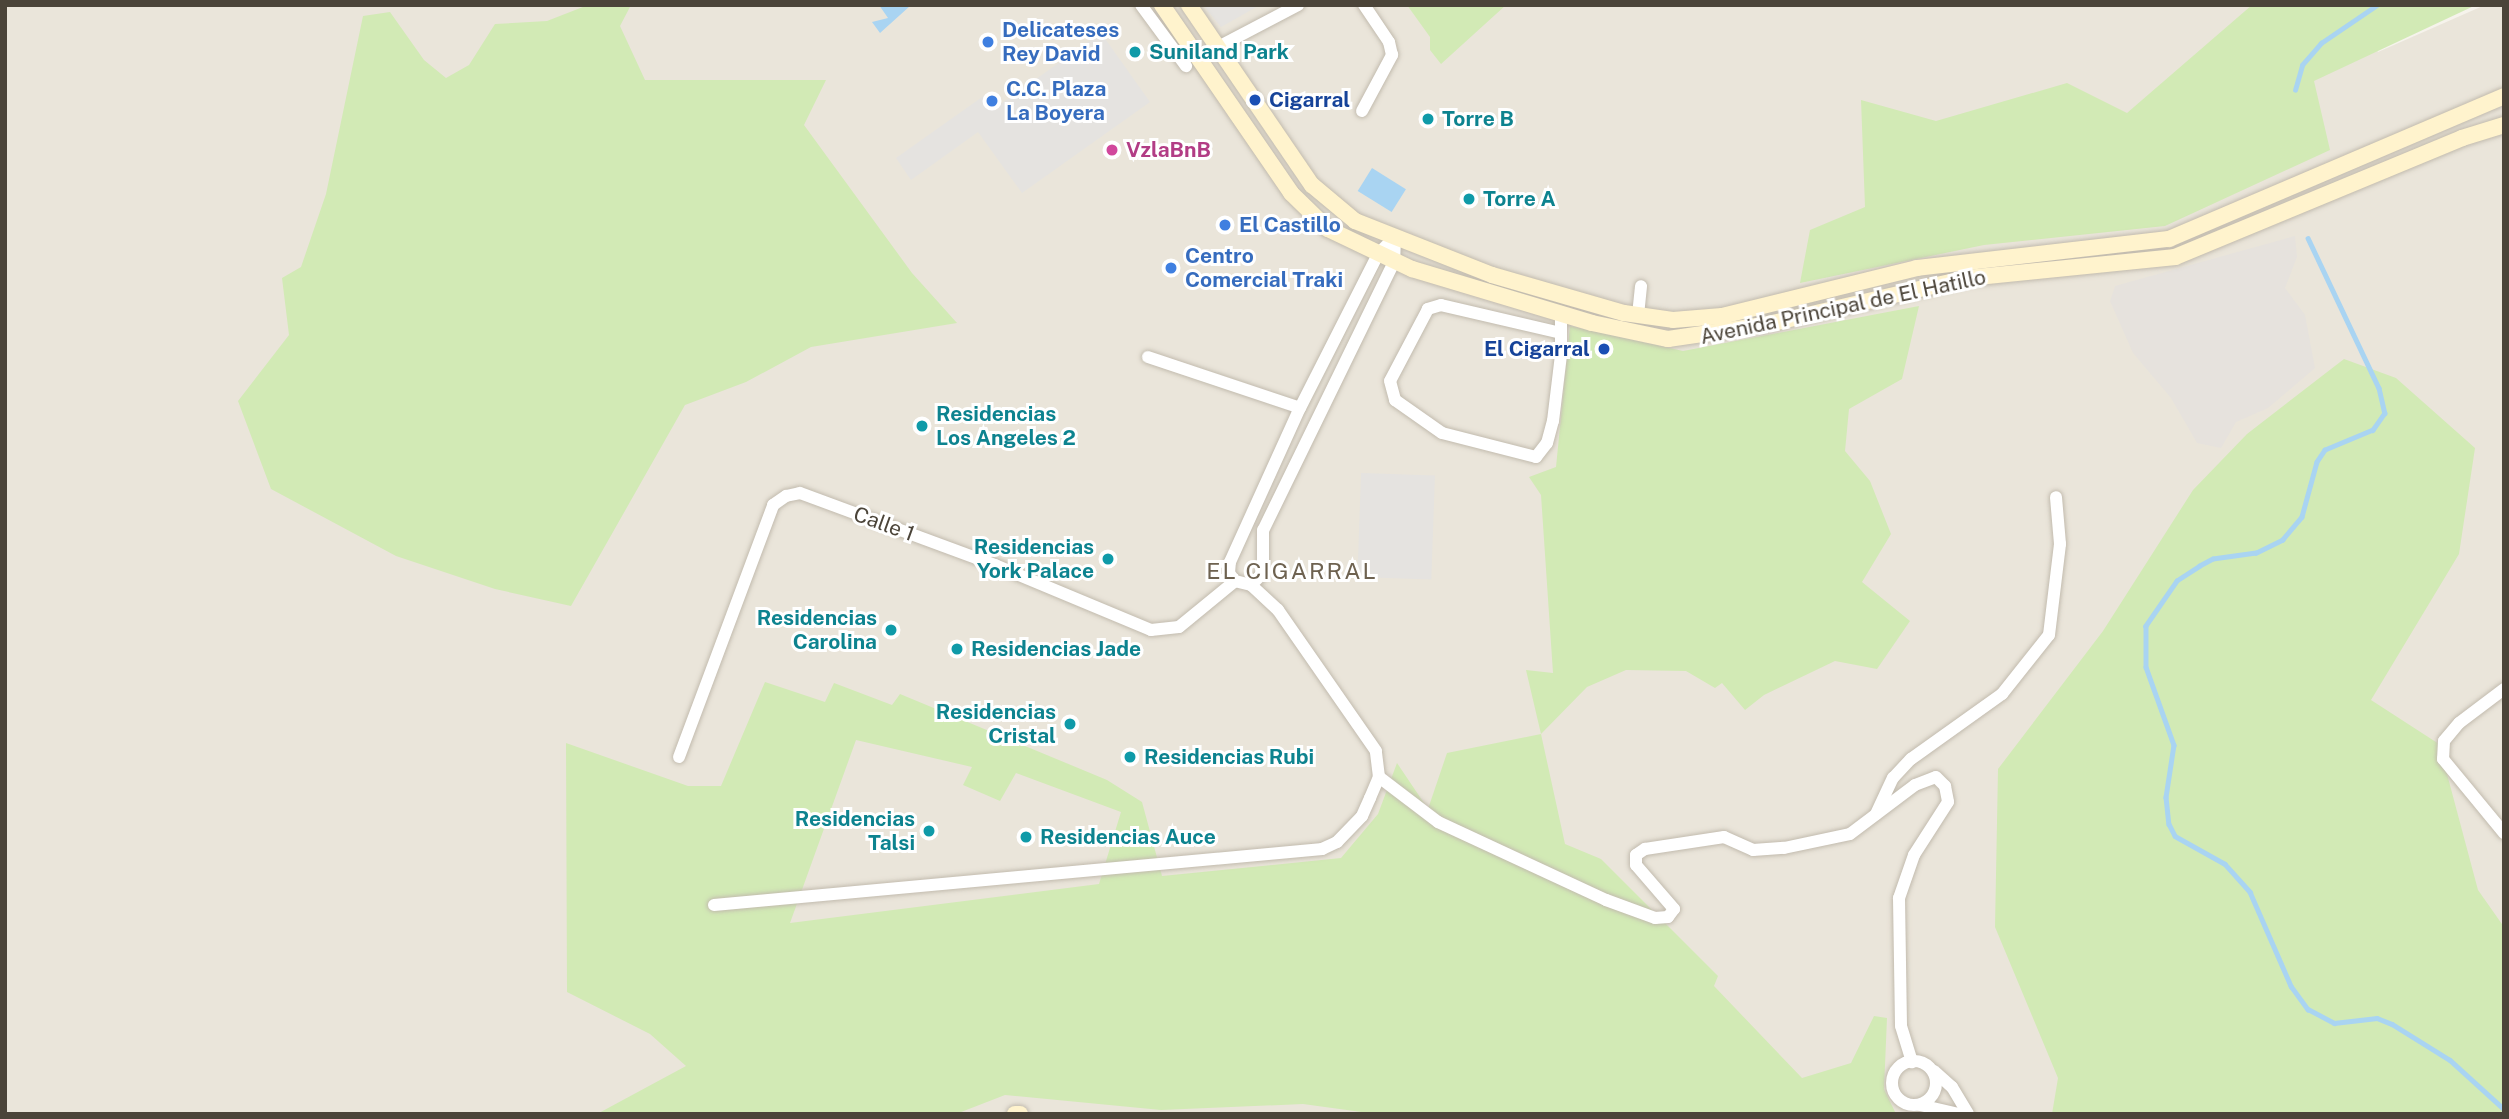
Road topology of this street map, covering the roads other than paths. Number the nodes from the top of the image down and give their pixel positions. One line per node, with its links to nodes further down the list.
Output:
1 (1141, 5): 7 (street)
2 (1162, 5): 7 (main road, Avenida Principal de El Hatillo)
3 (1189, 5): 6 (main road, Avenida Principal de El Hatillo)
4 (1298, 5): 6 (street)
5 (1364, 5): 9 (street)
6 (1218, 45): 7 (street); 11 (main road, Avenida Principal de El Hatillo)
7 (1193, 61): 12 (main road, Avenida Principal de El Hatillo)
8 (2504, 96): 16 (main road, Avenida Principal de El Hatillo)
9 (1362, 111)
10 (2504, 125): 15 (main road, Avenida Principal de El Hatillo)
11 (1395, 237): 12 (street); 13 (street); 16 (main road, Avenida Principal de El Hatillo)
12 (1378, 254): 13 (main road, Avenida Principal de El Hatillo); 19 (street)
13 (1394, 262): 15 (main road, Avenida Principal de El Hatillo); 22 (street)
14 (1641, 286): 16 (street)
15 (1561, 313): 17 (street)
16 (1639, 315)
17 (1561, 333): 17 (street)
18 (1149, 357): 19 (street)
19 (1300, 408): 21 (street)
20 (2056, 496): 28 (street)
21 (1248, 525): 22 (street); 23 (street)
22 (1264, 530): 24 (street)
23 (1235, 581): 24 (street); 26 (street, Calle 1)
24 (1251, 585): 27 (street)
25 (2504, 689): 29 (street)
26 (679, 757)
27 (1379, 777): 28 (street); 30 (street)
28 (1876, 814): 31 (street)
29 (2504, 833)
30 (714, 905)
31 (1912, 1062): 32 (street); 33 (street)
32 (1931, 1069): 33 (street); 35 (street)
33 (1919, 1105): 34 (street)
34 (1959, 1114)
35 (1968, 1114)

